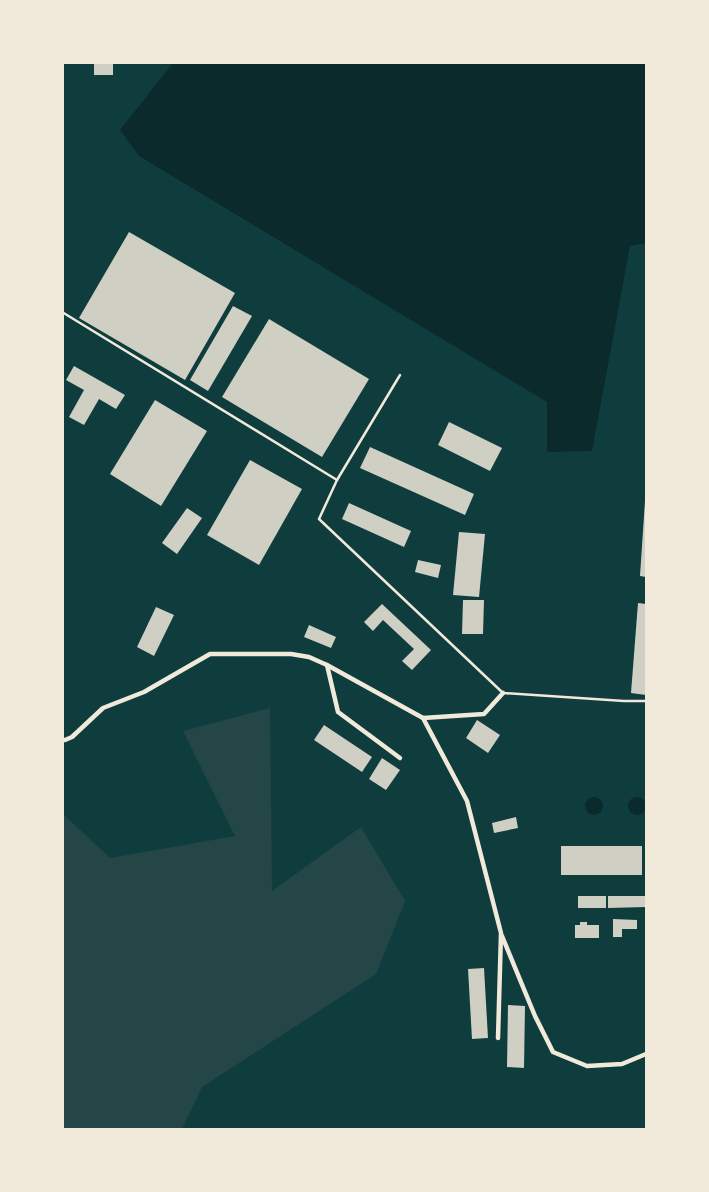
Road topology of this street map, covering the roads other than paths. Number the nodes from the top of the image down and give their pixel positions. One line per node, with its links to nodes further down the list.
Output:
1 (62, 312): 3 (lane)
2 (400, 375): 3 (lane)
3 (337, 480): 5 (lane)
4 (327, 665): 7 (street); 8 (street); 9 (street)
5 (503, 693): 6 (lane); 7 (street)
6 (646, 701)
7 (423, 718): 10 (street)
8 (62, 740)
9 (400, 758)
10 (500, 933): 11 (street); 12 (street)
11 (498, 1038)
12 (646, 1054)

